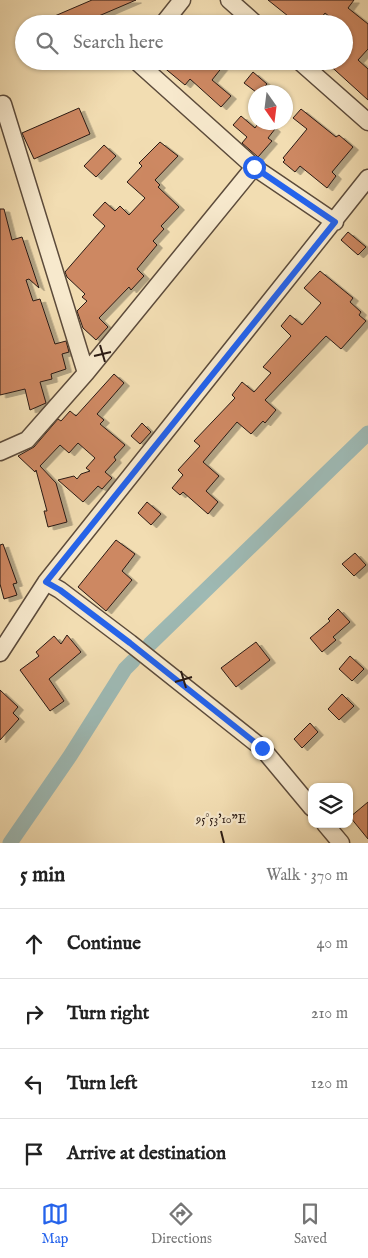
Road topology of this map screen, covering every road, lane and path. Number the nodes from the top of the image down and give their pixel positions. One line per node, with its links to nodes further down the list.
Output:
1 (182, 0): 3 (street)
2 (229, 0): 4 (street)
3 (170, 15)
4 (246, 15)
5 (146, 70): 9 (street)
6 (309, 70): 8 (street)
7 (3, 104): 12 (street)
8 (368, 122)
9 (254, 167): 11 (street); 12 (street)
10 (368, 178): 11 (street)
11 (335, 222): 14 (street)
12 (86, 373): 13 (street)
13 (0, 452)
14 (46, 582): 15 (street); 16 (street)
15 (0, 653)
16 (308, 803)
17 (328, 828): 18 (street)
18 (341, 843)

